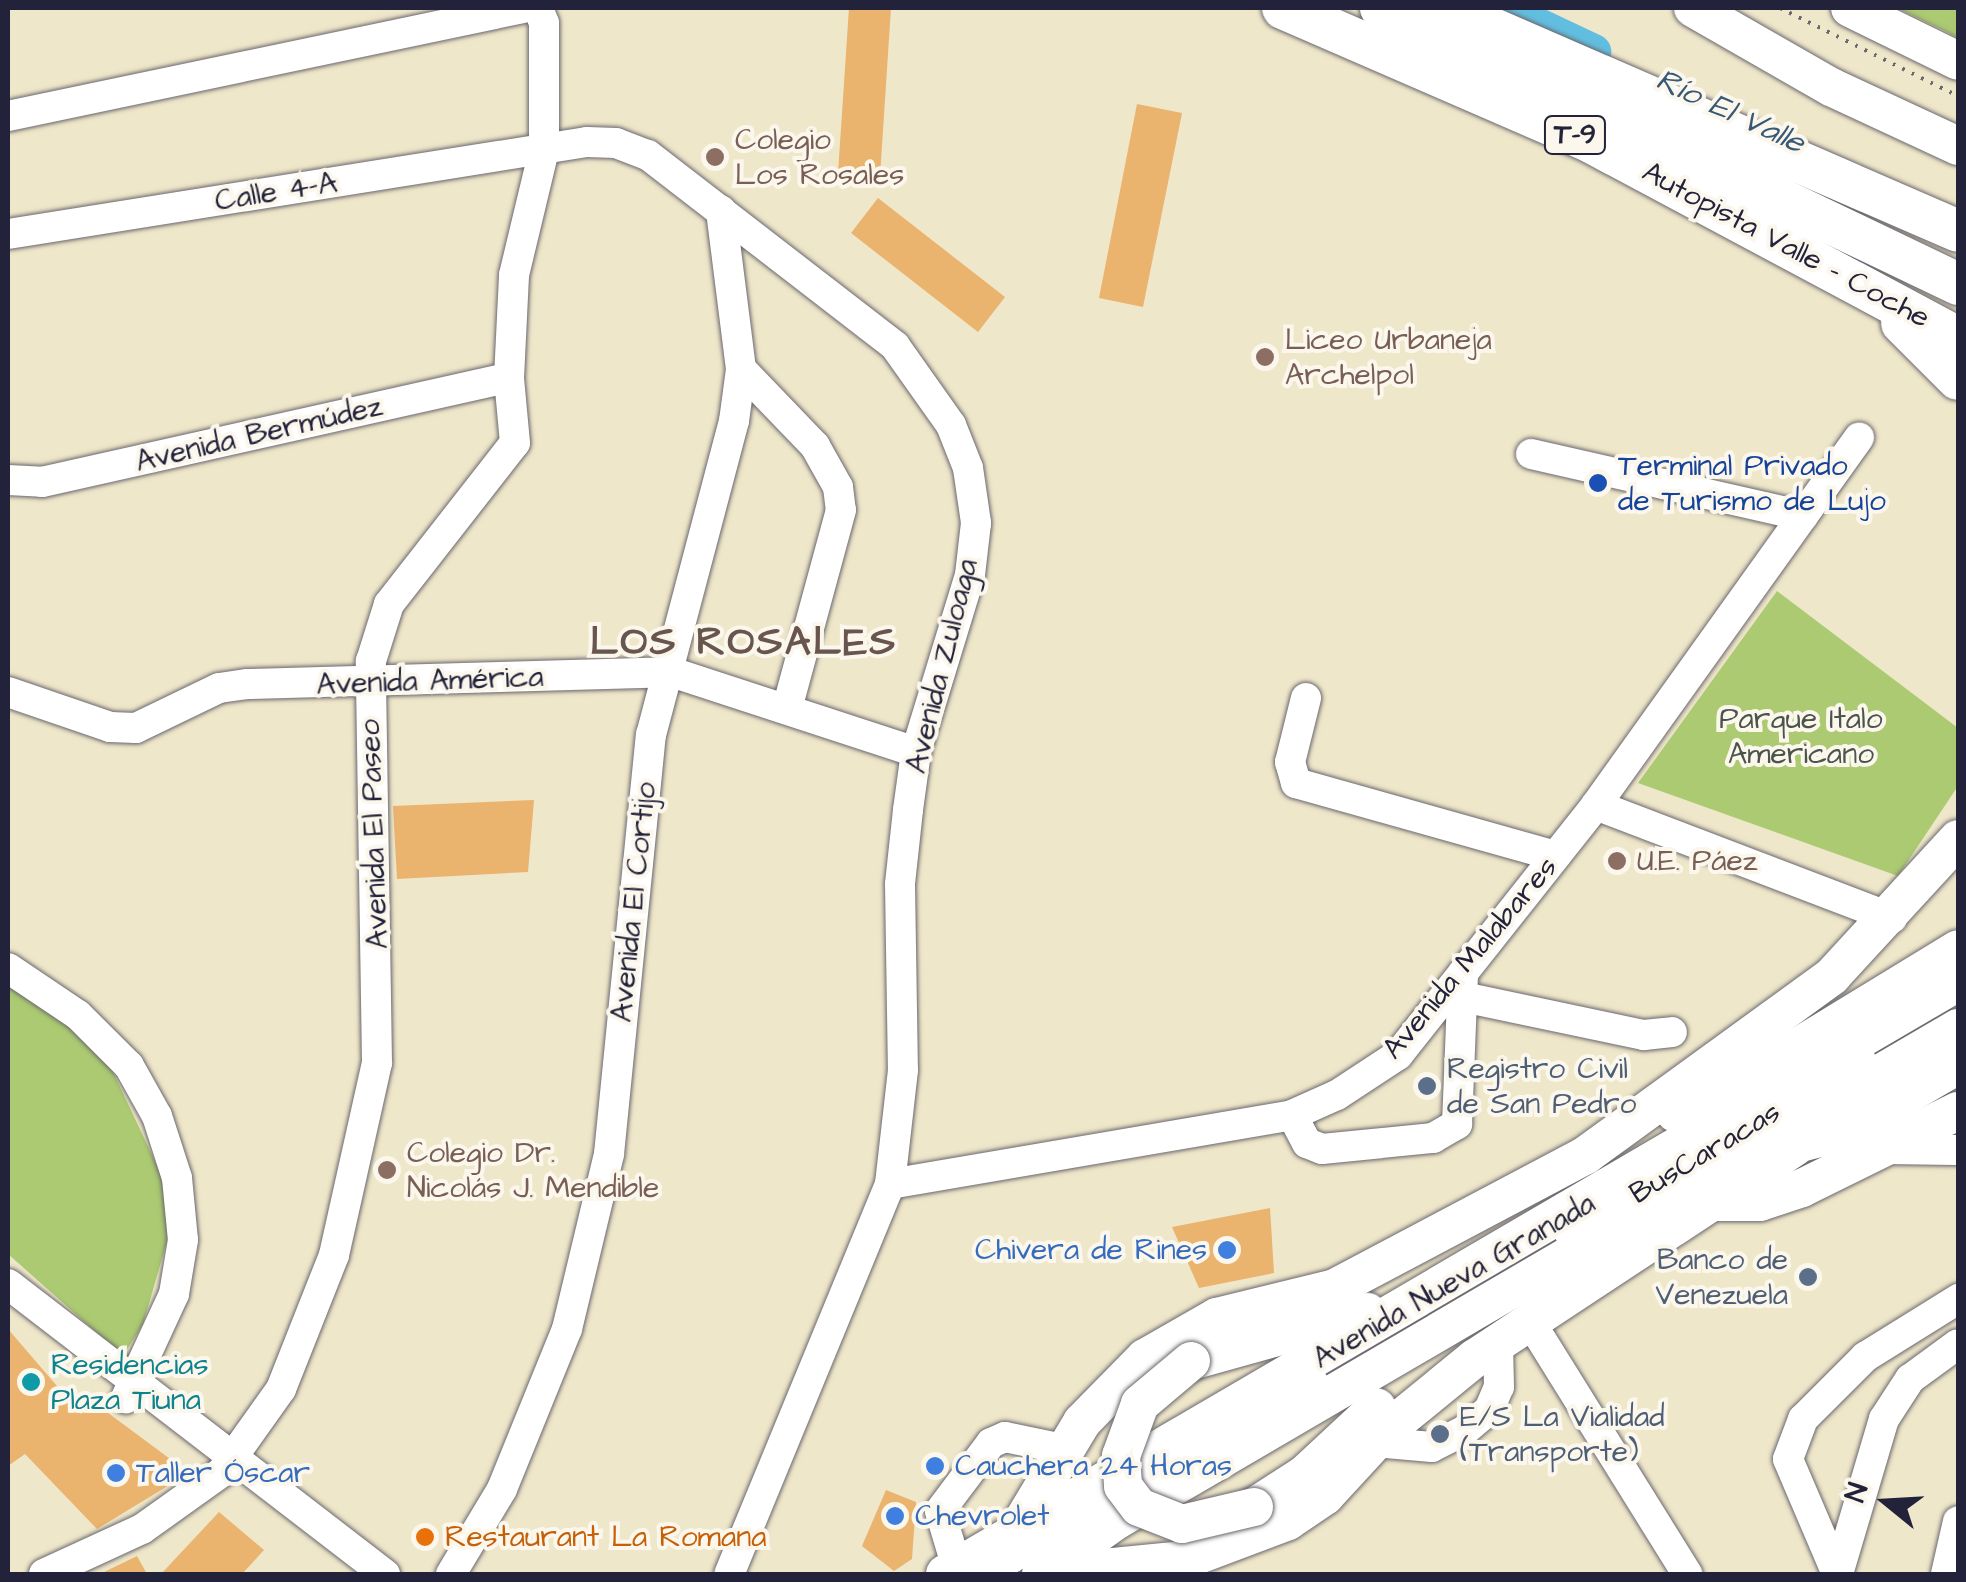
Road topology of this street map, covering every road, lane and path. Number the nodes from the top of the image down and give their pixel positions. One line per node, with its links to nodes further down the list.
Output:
1 (524, 8): 11 (street)
2 (538, 8): 13 (street, Avenida El Paseo)
3 (1283, 8): 18 (highway, Autopista Valle - Coche / T-9)
4 (1382, 8): 17 (highway)
5 (1445, 8): 15 (highway, T-9)
6 (1693, 8): 12 (main road)
7 (1780, 8): 10 (path)
8 (1850, 8): 9 (main road)
9 (1958, 61)
10 (1958, 96)
11 (8, 116)
12 (1958, 146)
13 (544, 150): 14 (street, Avenida Zuloaga); 16 (street, Calle 4-A); 21 (street, Avenida El Paseo)
14 (721, 210): 20 (street, Avenida El Cortijo); 32 (street, Avenida Zuloaga)
15 (1958, 231)
16 (8, 234)
17 (1952, 277)
18 (1859, 280): 19 (highway, Autopista Valle - Coche / T-9); 22 (highway)
19 (1958, 338)
20 (741, 369): 27 (street, Avenida El Cortijo); 31 (street)
21 (509, 378): 25 (street, Avenida Bermúdez); 28 (street, Avenida El Paseo)
22 (1958, 380)
23 (1859, 438): 26 (street, Avenida Malabares)
24 (1531, 454): 26 (street)
25 (8, 480)
26 (1803, 516): 33 (street, Avenida Malabares)
27 (671, 672): 28 (street, Avenida América); 31 (street, Avenida América); 76 (street, Avenida El Cortijo)
28 (369, 685): 29 (street, Avenida América); 68 (street, Avenida El Paseo)
29 (8, 692)
30 (1306, 698): 35 (street)
31 (787, 709): 32 (street, Avenida América)
32 (916, 752): 52 (street, Avenida Zuloaga)
33 (1596, 804): 35 (street, Avenida Malabares); 36 (street)
34 (1958, 839): 36 (main road)
35 (1555, 856): 40 (street, Avenida Malabares)
36 (1892, 918): 51 (main road)
37 (1958, 949): 51 (main road)
38 (8, 968): 64 (street)
39 (1958, 982): 56 (main road, Avenida Nueva Granada)
40 (1463, 985): 43 (street); 47 (street, Avenida Malabares); 47 (street)
41 (1958, 1002): 71 (street, BusCaracas)
42 (1958, 1028): 45 (main road, Avenida Nueva Granada)
43 (1672, 1032)
44 (1958, 1065): 48 (main road)
45 (1884, 1072): 48 (main road); 60 (main road, Avenida Nueva Granada)
46 (1958, 1111): 49 (main road)
47 (1292, 1115): 52 (street, Avenida Malabares)
48 (1800, 1143): 53 (main road)
49 (1875, 1149): 50 (street); 53 (main road)
50 (1958, 1150)
51 (1586, 1156): 54 (main road)
52 (890, 1184): 77 (street, Avenida Zuloaga)
53 (1716, 1202): 59 (main road)
54 (1432, 1240): 61 (main road); 67 (main road)
55 (8, 1284): 64 (street)
56 (1440, 1290): 61 (main road); 70 (main road, Avenida Nueva Granada)
57 (1958, 1299): 80 (street)
58 (8, 1309): 64 (street)
59 (1531, 1323): 63 (main road); 79 (street)
60 (1446, 1328): 65 (main road); 78 (main road, Avenida Nueva Granada)
61 (1313, 1331): 65 (main road, bridge)
62 (1958, 1344): 80 (street)
63 (1486, 1351): 65 (main road); 66 (main road); 66 (street)
64 (129, 1390): 68 (street)
65 (1380, 1404)
66 (1375, 1442): 72 (main road)
67 (1064, 1449): 70 (main road); 71 (street)
68 (228, 1466): 73 (street, Avenida El Paseo); 74 (street); 75 (street)
69 (1958, 1521): 81 (street)
70 (1013, 1537): 71 (main road, Avenida Nueva Granada)
71 (962, 1572)
72 (1128, 1572): 78 (main road)
73 (44, 1574)
74 (356, 1574)
75 (384, 1574)
76 (451, 1574)
77 (728, 1574)
78 (1041, 1574)
79 (1688, 1574)
80 (1838, 1574)
81 (1946, 1574)

